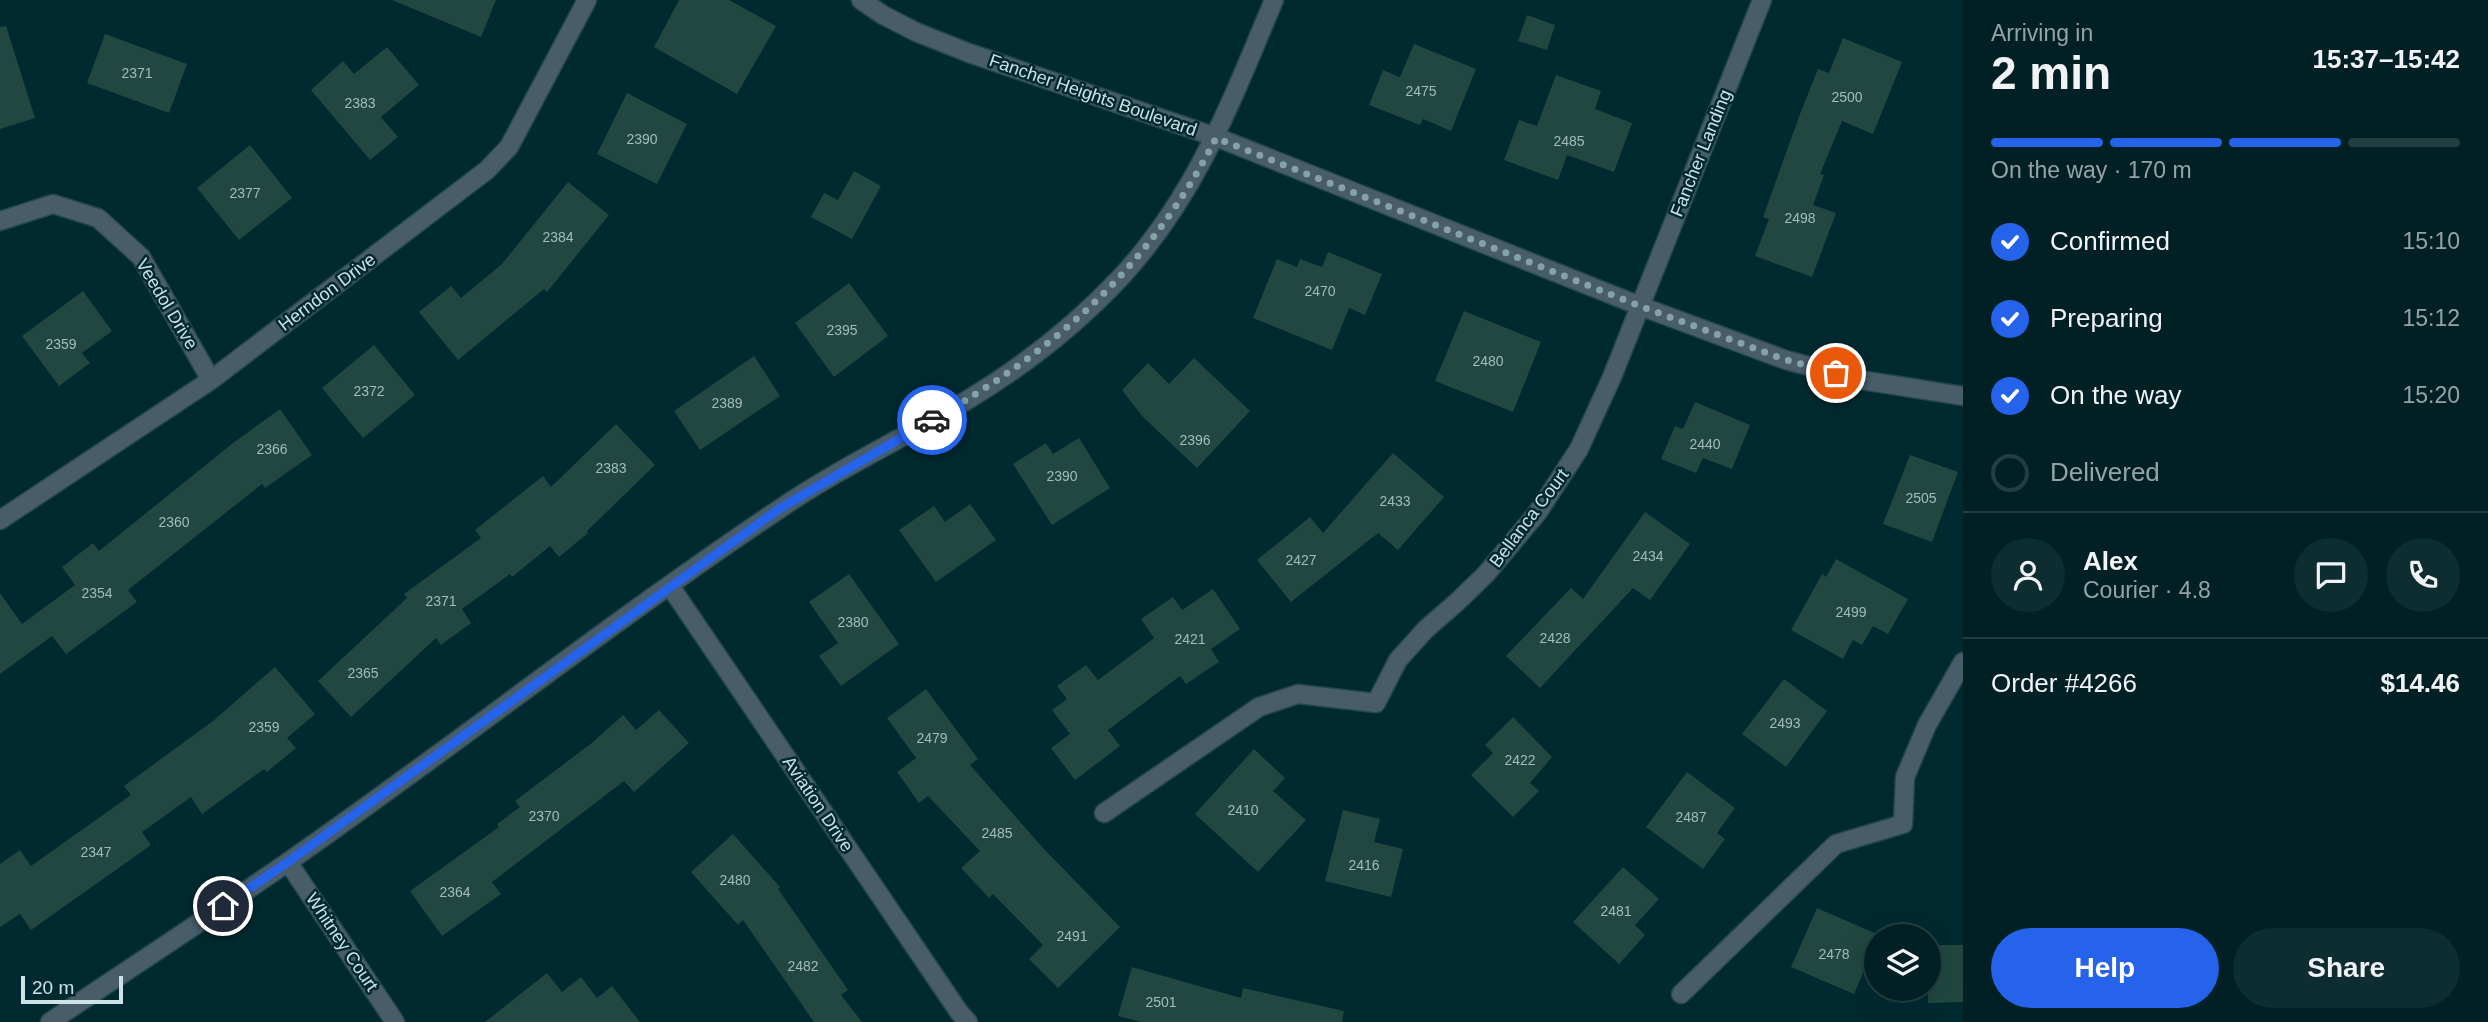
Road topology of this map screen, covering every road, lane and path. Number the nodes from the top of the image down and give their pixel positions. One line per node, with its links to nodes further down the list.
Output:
1 (587, 0): 8 (street, Herndon Drive)
2 (861, 0): 5 (street, Fancher Heights Boulevard)
3 (1274, 0): 5 (street)
4 (1762, 0): 7 (street, Fancher Landing)
5 (1216, 138): 7 (street, Fancher Heights Boulevard); 11 (street)
6 (0, 221): 8 (street, Veedol Drive)
7 (1640, 306): 9 (street, Fancher Heights Boulevard); 13 (street, Bellanca Court)
8 (211, 380): 10 (street, Herndon Drive)
9 (1963, 396)
10 (0, 520)
11 (670, 586): 14 (street); 18 (street, Aviation Drive)
12 (1963, 662): 15 (street)
13 (1104, 813)
14 (288, 862): 16 (street); 17 (street, Whitney Court)
15 (1681, 994)
16 (51, 1022)
17 (396, 1022)
18 (968, 1022)

